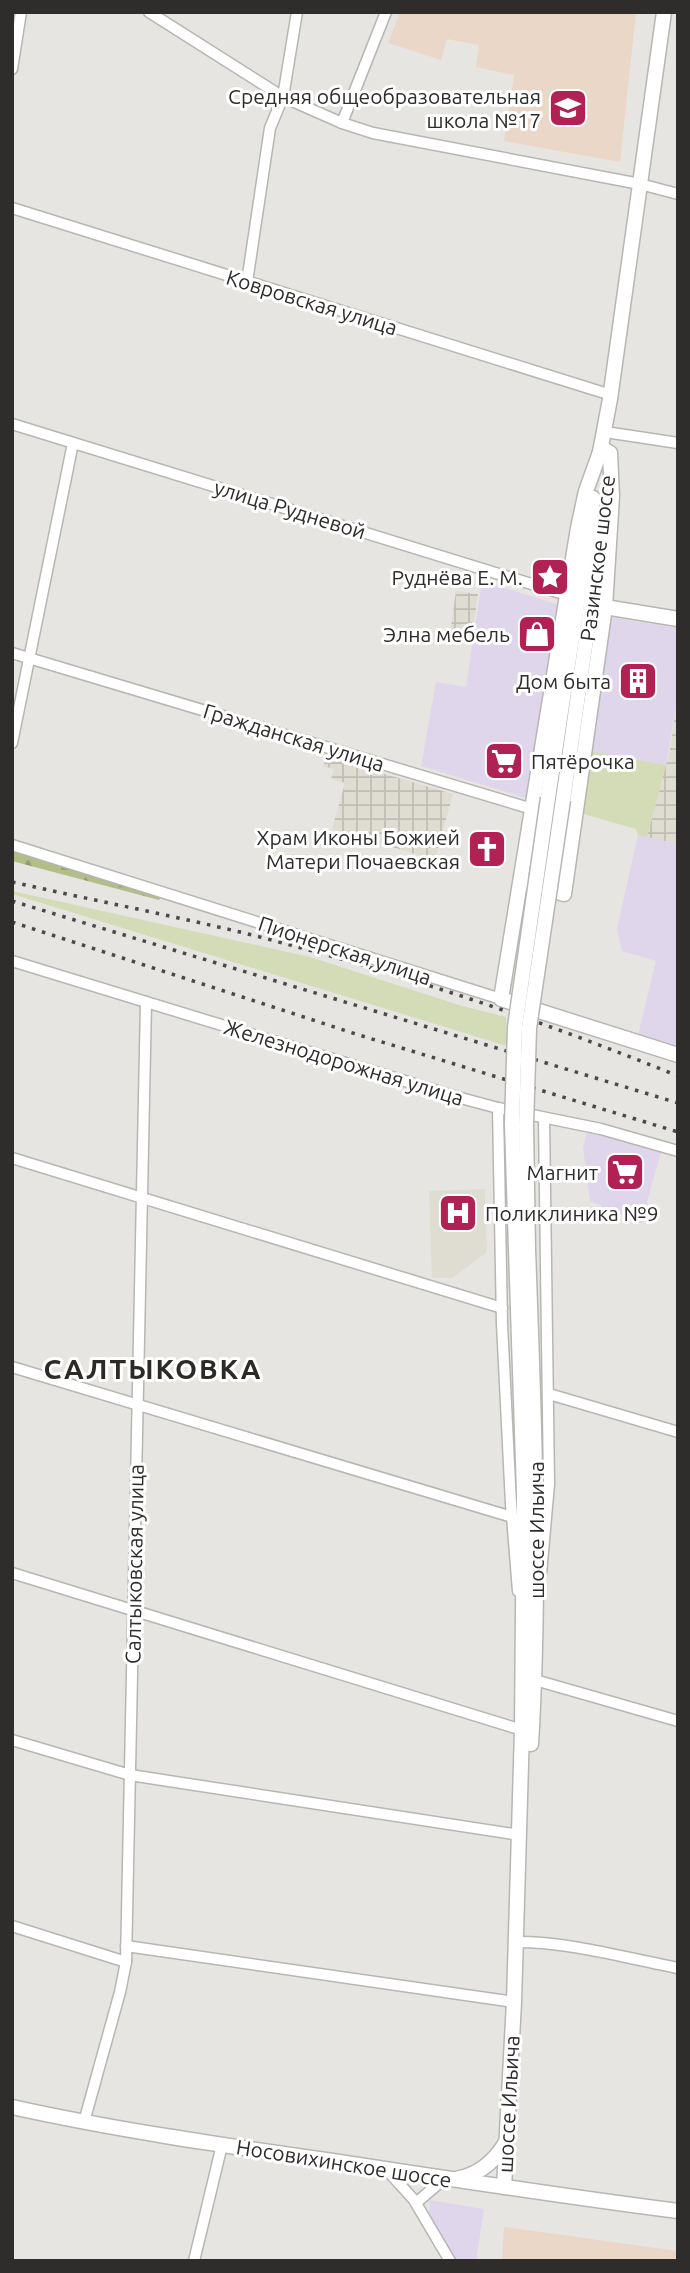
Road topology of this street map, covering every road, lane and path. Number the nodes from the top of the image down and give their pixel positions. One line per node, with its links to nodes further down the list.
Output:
1 (21, 12): 6 (street)
2 (297, 12): 7 (street)
3 (386, 12): 8 (street)
4 (664, 12): 9 (main road, Разинское шоссе)
5 (155, 15): 7 (street)
6 (12, 69)
7 (283, 97): 8 (street); 12 (street)
8 (342, 123): 9 (street)
9 (640, 184): 10 (street); 13 (main road, Разинское шоссе)
10 (678, 194)
11 (12, 208): 12 (street, Ковровская улица)
12 (247, 282): 13 (street, Ковровская улица)
13 (611, 397): 15 (main road, Разинское шоссе); 18 (main road, Разинское шоссе)
14 (12, 424): 16 (street, улица Рудневой)
15 (612, 433): 17 (street); 18 (main road, Разинское шоссе)
16 (73, 443): 19 (street, улица Рудневой); 23 (street)
17 (678, 443)
18 (605, 455): 19 (main road); 20 (main road); 42 (main road, Разинское шоссе, bridge)
19 (567, 595): 25 (main road)
20 (605, 607): 21 (main road); 26 (main road)
21 (678, 619)
22 (12, 653): 23 (street, Гражданская улица)
23 (30, 658): 24 (street); 25 (street, Гражданская улица)
24 (12, 743)
25 (532, 809): 26 (street, Гражданская улица); 28 (main road)
26 (575, 822): 28 (main road)
27 (12, 845): 31 (street, Пионерская улица)
28 (521, 880): 29 (main road)
29 (514, 924): 31 (main road); 33 (main road)
30 (12, 961): 32 (street, Железнодорожная улица)
31 (501, 999): 33 (main road, Пионерская улица)
32 (146, 1002): 35 (street, Железнодорожная улица); 41 (street, Салтыковская улица)
33 (524, 1007): 34 (main road, Пионерская улица)
34 (678, 1055)
35 (498, 1108): 36 (street, Железнодорожная улица); 40 (street)
36 (544, 1118): 37 (street, Железнодорожная улица); 39 (street)
37 (678, 1152)
38 (12, 1158): 41 (street)
39 (544, 1163): 40 (street); 45 (street)
40 (499, 1165): 43 (street)
41 (142, 1197): 43 (street); 46 (street, Салтыковская улица)
42 (522, 1249): 51 (main road, шоссе Ильича); 52 (main road, шоссе Ильича)
43 (502, 1308): 48 (street)
44 (12, 1367): 46 (street)
45 (549, 1394): 47 (street); 51 (street)
46 (138, 1405): 48 (street); 50 (street, Салтыковская улица)
47 (678, 1432)
48 (512, 1517): 52 (street)
49 (12, 1573): 50 (street)
50 (133, 1610): 56 (street); 58 (street, Салтыковская улица)
51 (535, 1625): 53 (main road, шоссе Ильича)
52 (523, 1641): 53 (main road, шоссе Ильича)
53 (529, 1658): 54 (main road, шоссе Ильича); 56 (main road, шоссе Ильича)
54 (535, 1680): 55 (street); 59 (main road, шоссе Ильича)
55 (678, 1721)
56 (522, 1730): 59 (main road, шоссе Ильича)
57 (12, 1740): 58 (street)
58 (130, 1775): 60 (street); 63 (street, Салтыковская улица)
59 (521, 1811): 60 (main road, шоссе Ильича)
60 (520, 1835): 62 (main road, шоссе Ильича)
61 (12, 1926): 64 (street)
62 (517, 1942): 65 (street); 66 (main road, шоссе Ильича)
63 (126, 1946): 64 (street, Салтыковская улица); 66 (street)
64 (126, 1962): 68 (street, Салтыковская улица)
65 (678, 1968)
66 (514, 2002): 69 (main road, шоссе Ильича)
67 (12, 2107): 68 (main road, Носовихинское шоссе)
68 (84, 2122): 70 (main road, Носовихинское шоссе)
69 (507, 2138): 72 (main road); 73 (main road, шоссе Ильича)
70 (222, 2145): 71 (main road, Носовихинское шоссе); 76 (street)
71 (386, 2169): 72 (main road, Носовихинское шоссе); 74 (street)
72 (449, 2179): 73 (main road, Носовихинское шоссе); 74 (street)
73 (504, 2187): 75 (main road, Носовихинское шоссе)
74 (416, 2203): 77 (street)
75 (678, 2211)
76 (194, 2261)
77 (450, 2261)

